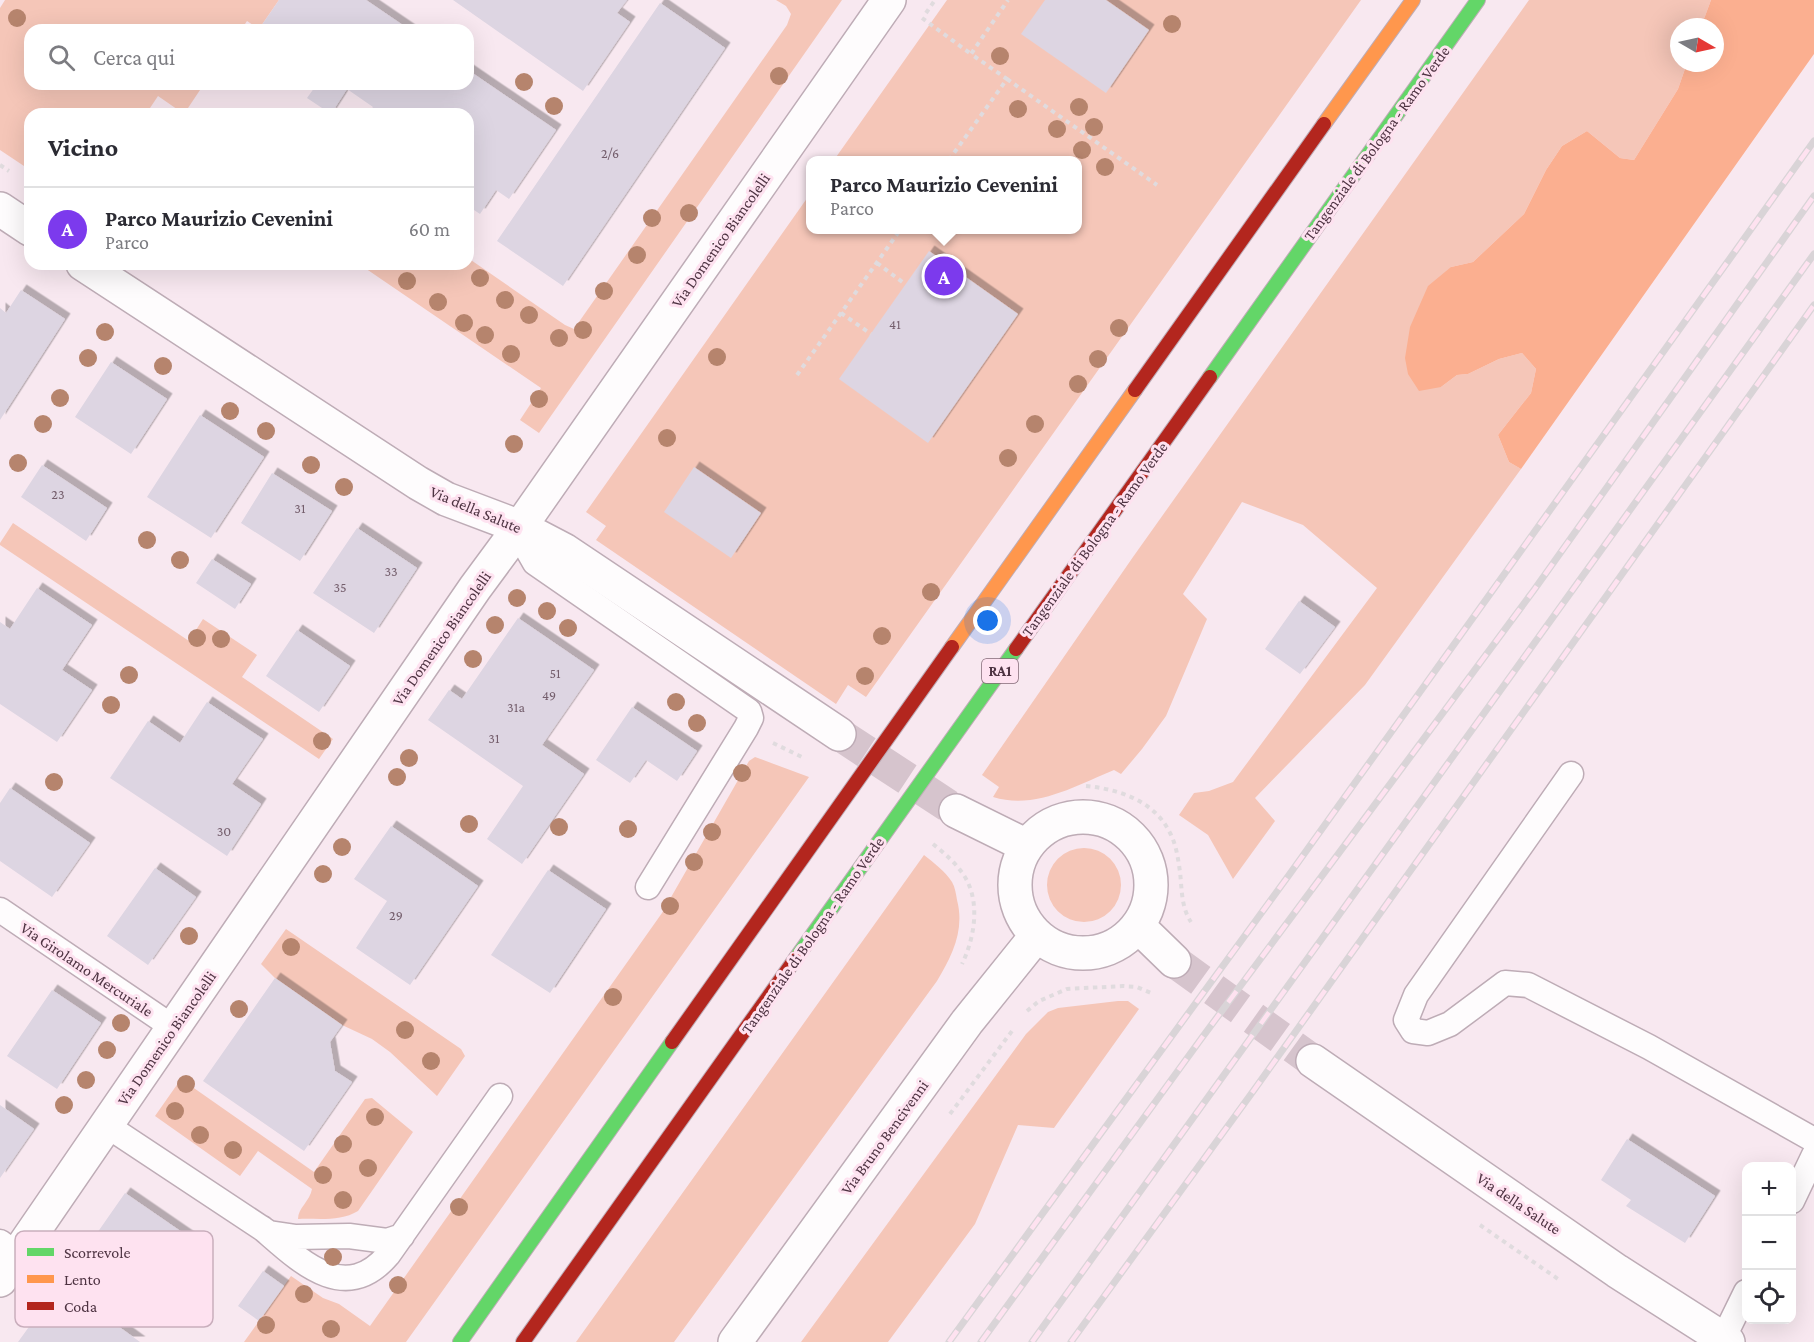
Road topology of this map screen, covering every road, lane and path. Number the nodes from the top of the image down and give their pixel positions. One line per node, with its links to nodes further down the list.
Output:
1 (889, 0): 19 (street, Via Domenico Biancolelli)
2 (1008, 0): 6 (path)
3 (1413, 0): 51 (highway)
4 (1478, 0): 52 (highway, Tangenziale di Bologna - Ramo Verde / RA1)
5 (922, 18): 6 (path)
6 (971, 54): 7 (path)
7 (1007, 79): 8 (path); 9 (path)
8 (952, 156)
9 (1157, 185)
10 (0, 209): 11 (street)
11 (24, 225)
12 (897, 234): 13 (path)
13 (877, 263): 15 (path); 16 (path)
14 (92, 270): 19 (street, Via della Salute)
15 (906, 284)
16 (841, 313): 17 (path); 18 (path)
17 (871, 334)
18 (797, 375)
19 (520, 527): 20 (street, Via della Salute); 26 (lane); 36 (street, Via Domenico Biancolelli)
20 (839, 734)
21 (1571, 774): 41 (lane)
22 (1086, 786): 29 (path)
23 (956, 811): 25 (street)
24 (933, 844): 32 (path)
25 (1028, 846): 28 (street); 30 (street)
26 (648, 887)
27 (0, 910): 36 (lane, Via Girolamo Mercuriale)
28 (1138, 926): 30 (street); 31 (street)
29 (1196, 930)
30 (1037, 935): 53 (street, Via Bruno Bencivenni)
31 (1174, 961)
32 (958, 973)
33 (1151, 993): 34 (path)
34 (1025, 1012)
35 (1018, 1022): 39 (path)
36 (174, 1028): 40 (street, Via Domenico Biancolelli)
37 (1313, 1061): 50 (street, Via della Salute)
38 (501, 1096): 46 (lane)
39 (949, 1115)
40 (106, 1125): 44 (lane); 45 (street, Via Domenico Biancolelli)
41 (1814, 1140)
42 (1814, 1155): 43 (lane)
43 (1796, 1191)
44 (262, 1228): 46 (lane); 46 (lane)
45 (27, 1231)
46 (402, 1236)
47 (15, 1247): 48 (street, Via Domenico Biancolelli)
48 (6, 1259)
49 (1742, 1301): 50 (lane)
50 (1725, 1341)
51 (460, 1342)
52 (523, 1342)
53 (735, 1342)

